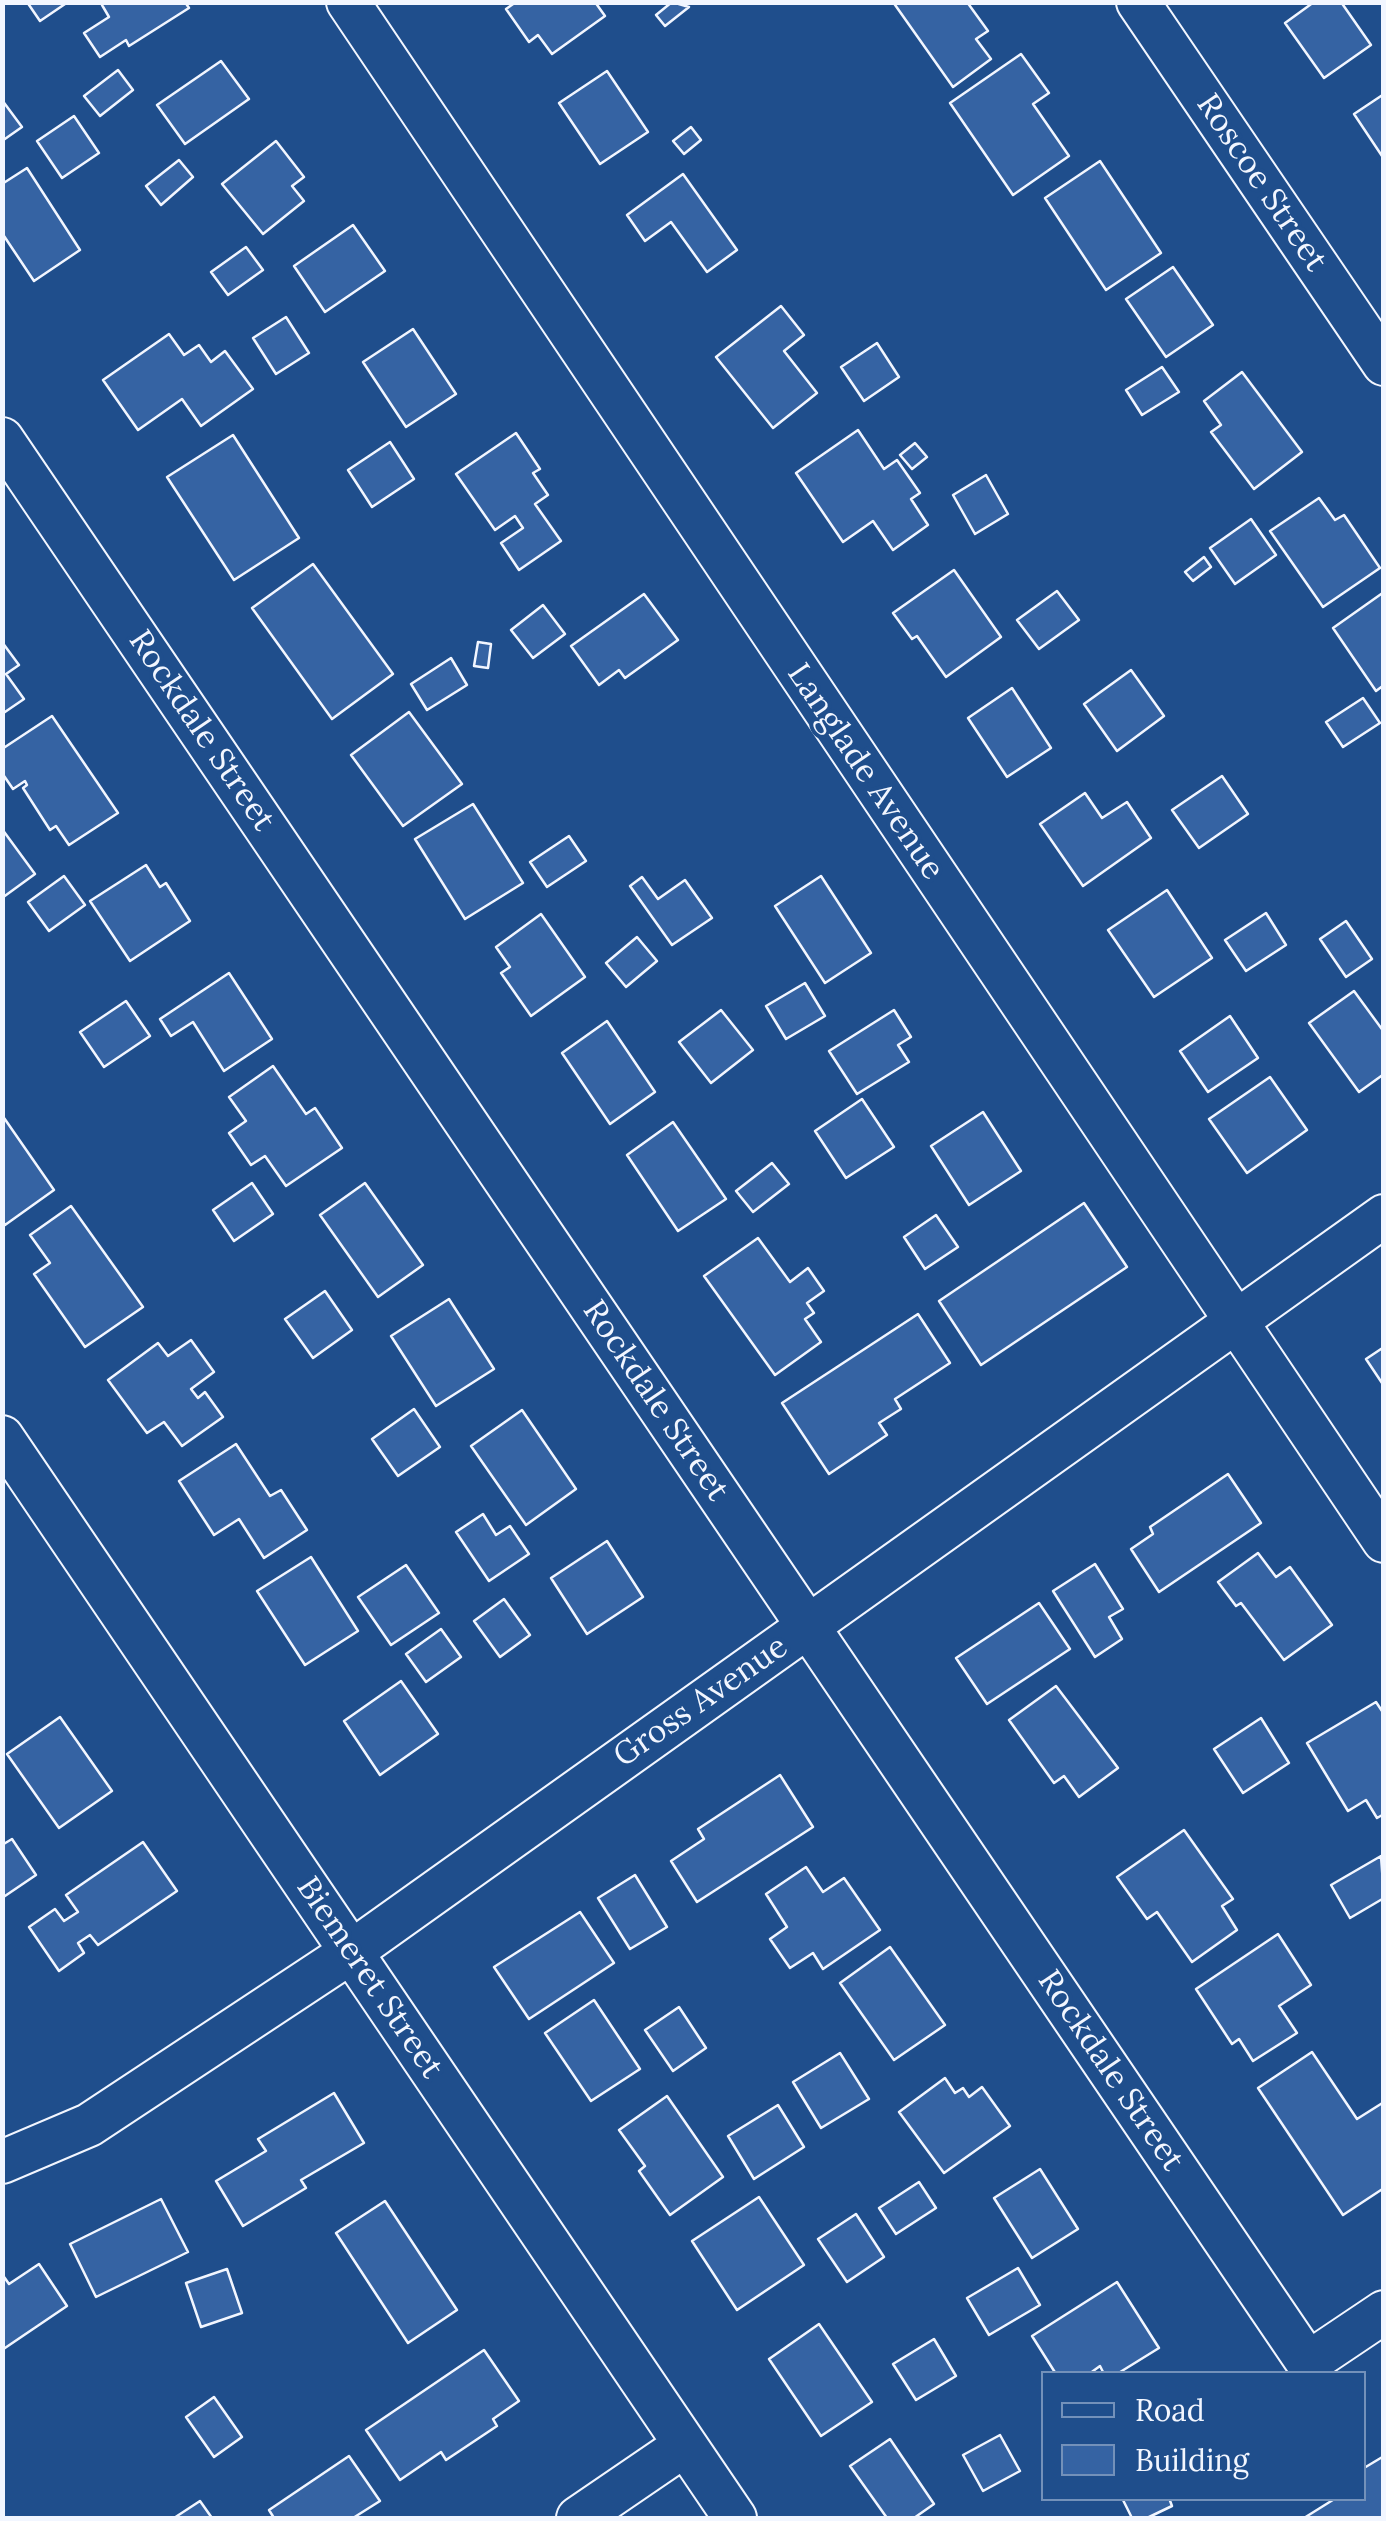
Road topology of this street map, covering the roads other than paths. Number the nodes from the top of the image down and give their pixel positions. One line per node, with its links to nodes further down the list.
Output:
1 (348, 2): 6 (street, Langlade Avenue)
2 (1138, 2): 3 (street, Roscoe Street)
3 (1384, 364)
4 (2, 439): 9 (street, Rockdale Street)
5 (1384, 1216): 6 (street, Gross Avenue)
6 (1235, 1322): 8 (street, Langlade Avenue); 9 (street, Gross Avenue)
7 (2, 1437): 10 (street, Biemeret Street)
8 (1384, 1541)
9 (808, 1626): 10 (street, Gross Avenue); 12 (street, Rockdale Street)
10 (351, 1952): 11 (street, Gross Avenue); 13 (street, Biemeret Street)
11 (2, 2162)
12 (1384, 2312)
13 (685, 2445): 14 (street); 15 (street, Biemeret Street)
14 (578, 2518)
15 (735, 2518)

